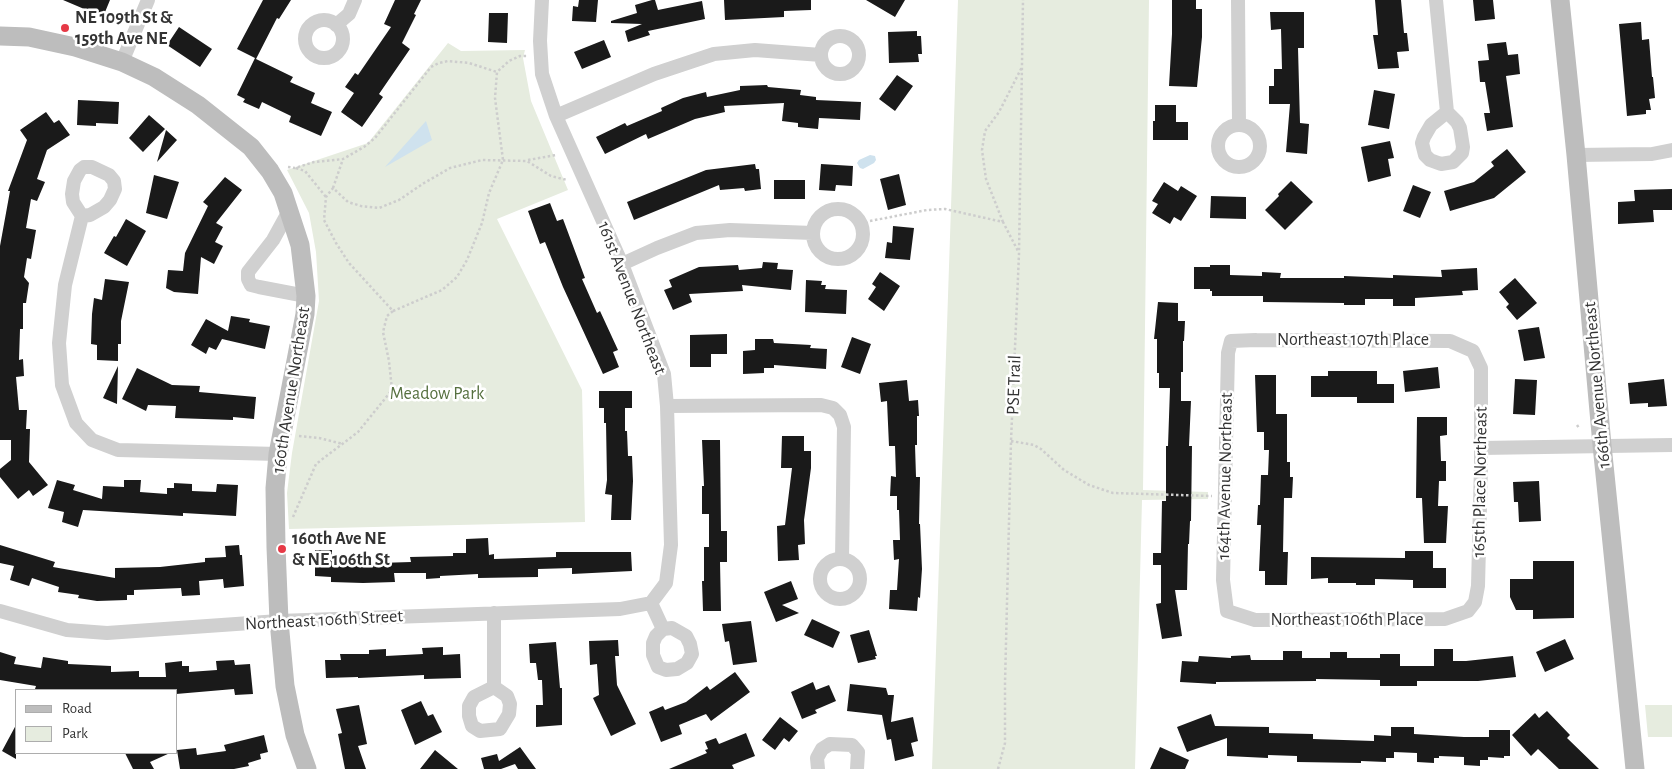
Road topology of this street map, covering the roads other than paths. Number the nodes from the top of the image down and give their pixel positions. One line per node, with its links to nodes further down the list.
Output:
1 (148, 0): 10 (street)
2 (354, 0): 7 (street)
3 (542, 0): 12 (street, 161st Avenue Northeast)
4 (1238, 0): 13 (street)
5 (1436, 0): 11 (street)
6 (1560, 0): 15 (street, 166th Avenue Northeast)
7 (336, 25)
8 (0, 36): 10 (street, 160th Avenue Northeast)
9 (821, 55): 12 (street)
10 (122, 62): 16 (street, 160th Avenue Northeast)
11 (1447, 112)
12 (556, 116): 19 (street, 161st Avenue Northeast)
13 (1239, 125)
14 (1672, 150): 15 (street)
15 (1576, 155): 24 (street, 166th Avenue Northeast)
16 (289, 211): 20 (street, 160th Avenue Northeast); 20 (street)
17 (82, 216): 27 (street)
18 (812, 233): 19 (street)
19 (622, 264): 23 (street, 161st Avenue Northeast)
20 (306, 296): 27 (street, 160th Avenue Northeast)
21 (1231, 341): 22 (street, Northeast 107th Place); 31 (street, 164th Avenue Northeast)
22 (1473, 351): 26 (street, 165th Place Northeast)
23 (667, 406): 28 (street); 29 (street, 161st Avenue Northeast)
24 (1602, 445): 25 (street); 26 (street); 40 (street, 166th Avenue Northeast)
25 (1672, 445)
26 (1481, 448): 32 (street, 165th Place Northeast)
27 (278, 454): 34 (street, 160th Avenue Northeast)
28 (842, 559)
29 (651, 603): 33 (street, Northeast 106th Street); 35 (street)
30 (0, 611): 34 (street, Northeast 106th Street)
31 (1226, 611): 32 (street, Northeast 106th Place)
32 (1468, 611)
33 (494, 614): 34 (street, Northeast 106th Street); 36 (street)
34 (279, 621): 37 (street, 160th Avenue Northeast)
35 (663, 629)
36 (494, 687)
37 (307, 769)
38 (818, 769): 39 (street)
39 (857, 769)
40 (1636, 769)

